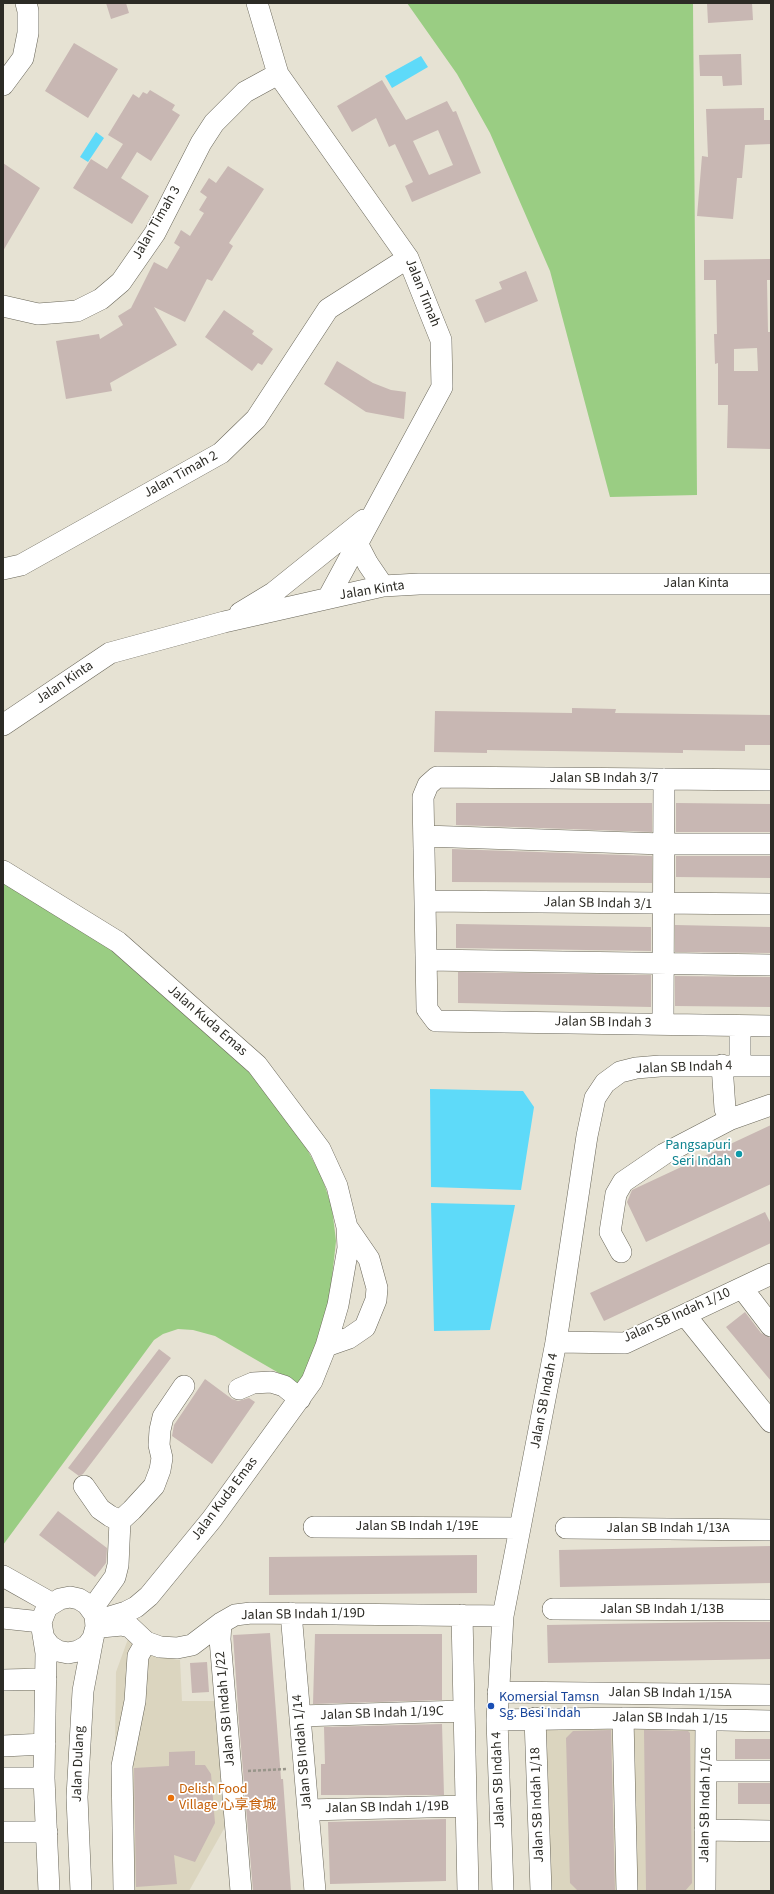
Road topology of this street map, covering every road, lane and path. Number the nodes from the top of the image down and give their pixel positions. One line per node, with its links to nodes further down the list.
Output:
1 (26, 3): 4 (street)
2 (257, 3): 3 (street, Jalan Timah)
3 (278, 74): 5 (street, Jalan Timah); 6 (street, Jalan Timah 3)
4 (3, 85)
5 (408, 258): 7 (street, Jalan Timah); 9 (street, Jalan Timah 2)
6 (3, 306)
7 (372, 514): 8 (street, Jalan Timah); 13 (street)
8 (357, 543): 11 (street); 12 (street, Jalan Timah)
9 (3, 569)
10 (771, 584): 11 (street, Jalan Kinta)
11 (383, 586): 12 (street, Jalan Kinta)
12 (328, 598): 13 (street, Jalan Kinta)
13 (224, 622): 14 (street, Jalan Kinta)
14 (3, 725)
15 (664, 779): 16 (street, Jalan SB Indah 3/7); 17 (street, Jalan SB Indah 3/7); 18 (street)
16 (771, 780)
17 (424, 836): 18 (street); 21 (street)
18 (663, 844): 19 (street); 22 (street)
19 (771, 844)
20 (3, 871): 34 (street, Jalan Kuda Emas)
21 (425, 901): 22 (street, Jalan SB Indah 3/1); 24 (street)
22 (663, 904): 23 (street, Jalan SB Indah 3/1); 25 (street)
23 (771, 904)
24 (426, 960): 25 (street); 27 (street, Jalan SB Indah 3)
25 (663, 964): 26 (street); 27 (street)
26 (771, 965)
27 (664, 1023): 28 (street, Jalan SB Indah 3)
28 (740, 1026): 29 (street, Jalan SB Indah 3); 30 (street)
29 (771, 1026)
30 (731, 1065): 31 (street, Jalan SB Indah 4); 33 (street); 40 (street, Jalan SB Indah 4)
31 (771, 1066)
32 (771, 1105): 33 (street)
33 (731, 1120): 35 (street)
34 (347, 1227): 41 (street, Jalan Kuda Emas); 41 (street, Jalan Kuda Emas)
35 (621, 1252)
36 (771, 1274): 37 (street, Jalan SB Indah 1/10)
37 (742, 1288): 38 (street, Jalan SB Indah 1/10); 39 (street)
38 (685, 1315): 40 (street, Jalan SB Indah 1/10); 45 (street)
39 (771, 1326)
40 (556, 1342): 49 (street, Jalan SB Indah 4)
41 (326, 1346): 44 (street, Jalan Kuda Emas)
42 (184, 1386): 47 (street)
43 (239, 1389): 44 (street)
44 (300, 1399): 61 (street, Jalan Kuda Emas)
45 (771, 1422)
46 (84, 1486): 47 (street)
47 (120, 1520): 61 (street)
48 (314, 1527): 49 (street, Jalan SB Indah 1/19E)
49 (520, 1528): 58 (street, Jalan SB Indah 4)
50 (566, 1528): 51 (street, Jalan SB Indah 1/13A)
51 (771, 1530)
52 (3, 1576): 53 (street)
53 (51, 1603): 61 (street); 62 (street)
54 (553, 1610): 55 (street, Jalan SB Indah 1/13B)
55 (771, 1610)
56 (291, 1613): 57 (street, Jalan SB Indah 1/19D); 60 (street, Jalan SB Indah 1/19D); 70 (street, Jalan SB Indah 1/14)
57 (462, 1615): 58 (street, Jalan SB Indah 1/19D); 69 (street)
58 (503, 1616): 66 (street, Jalan SB Indah 4)
59 (3, 1618): 62 (street)
60 (221, 1623): 63 (street, Jalan SB Indah 1/19D); 82 (street, Jalan SB Indah 1/22)
61 (94, 1624): 62 (street); 63 (street, Jalan SB Indah 1/19D); 92 (street, Jalan Dulang)
62 (42, 1630): 65 (street)
63 (146, 1642): 93 (street)
64 (3, 1680): 65 (street)
65 (46, 1687): 67 (street); 77 (street)
66 (498, 1692): 68 (street, Jalan SB Indah 1/15A); 73 (street, Jalan SB Indah 4)
67 (3, 1694)
68 (771, 1695)
69 (463, 1711): 70 (street, Jalan SB Indah 1/19C); 85 (street)
70 (300, 1716): 79 (street, Jalan SB Indah 1/14)
71 (535, 1718): 72 (street, Jalan SB Indah 1/15); 73 (street, Jalan SB Indah 1/15); 98 (street, Jalan SB Indah 1/18)
72 (623, 1718): 74 (street, Jalan SB Indah 1/15); 99 (street)
73 (497, 1720): 97 (street, Jalan SB Indah 4)
74 (706, 1720): 75 (street, Jalan SB Indah 1/15); 80 (street, Jalan SB Indah 1/16)
75 (771, 1720)
76 (3, 1746): 77 (street)
77 (45, 1748): 78 (street); 84 (street)
78 (3, 1754)
79 (304, 1768): 82 (path); 86 (street, Jalan SB Indah 1/14)
80 (706, 1771): 81 (street); 87 (street, Jalan SB Indah 1/16)
81 (771, 1771)
82 (231, 1772): 94 (street, Jalan SB Indah 1/22)
83 (3, 1778): 84 (street)
84 (44, 1778): 90 (street)
85 (466, 1806): 86 (street, Jalan SB Indah 1/19B); 96 (street)
86 (308, 1810): 95 (street, Jalan SB Indah 1/14)
87 (705, 1830): 88 (street); 100 (street, Jalan SB Indah 1/16)
88 (771, 1831)
89 (3, 1832): 90 (street)
90 (47, 1832): 91 (street)
91 (49, 1891)
92 (81, 1891)
93 (124, 1891)
94 (240, 1891)
95 (315, 1891)
96 (468, 1891)
97 (503, 1891)
98 (542, 1891)
99 (627, 1891)
100 (705, 1891)

